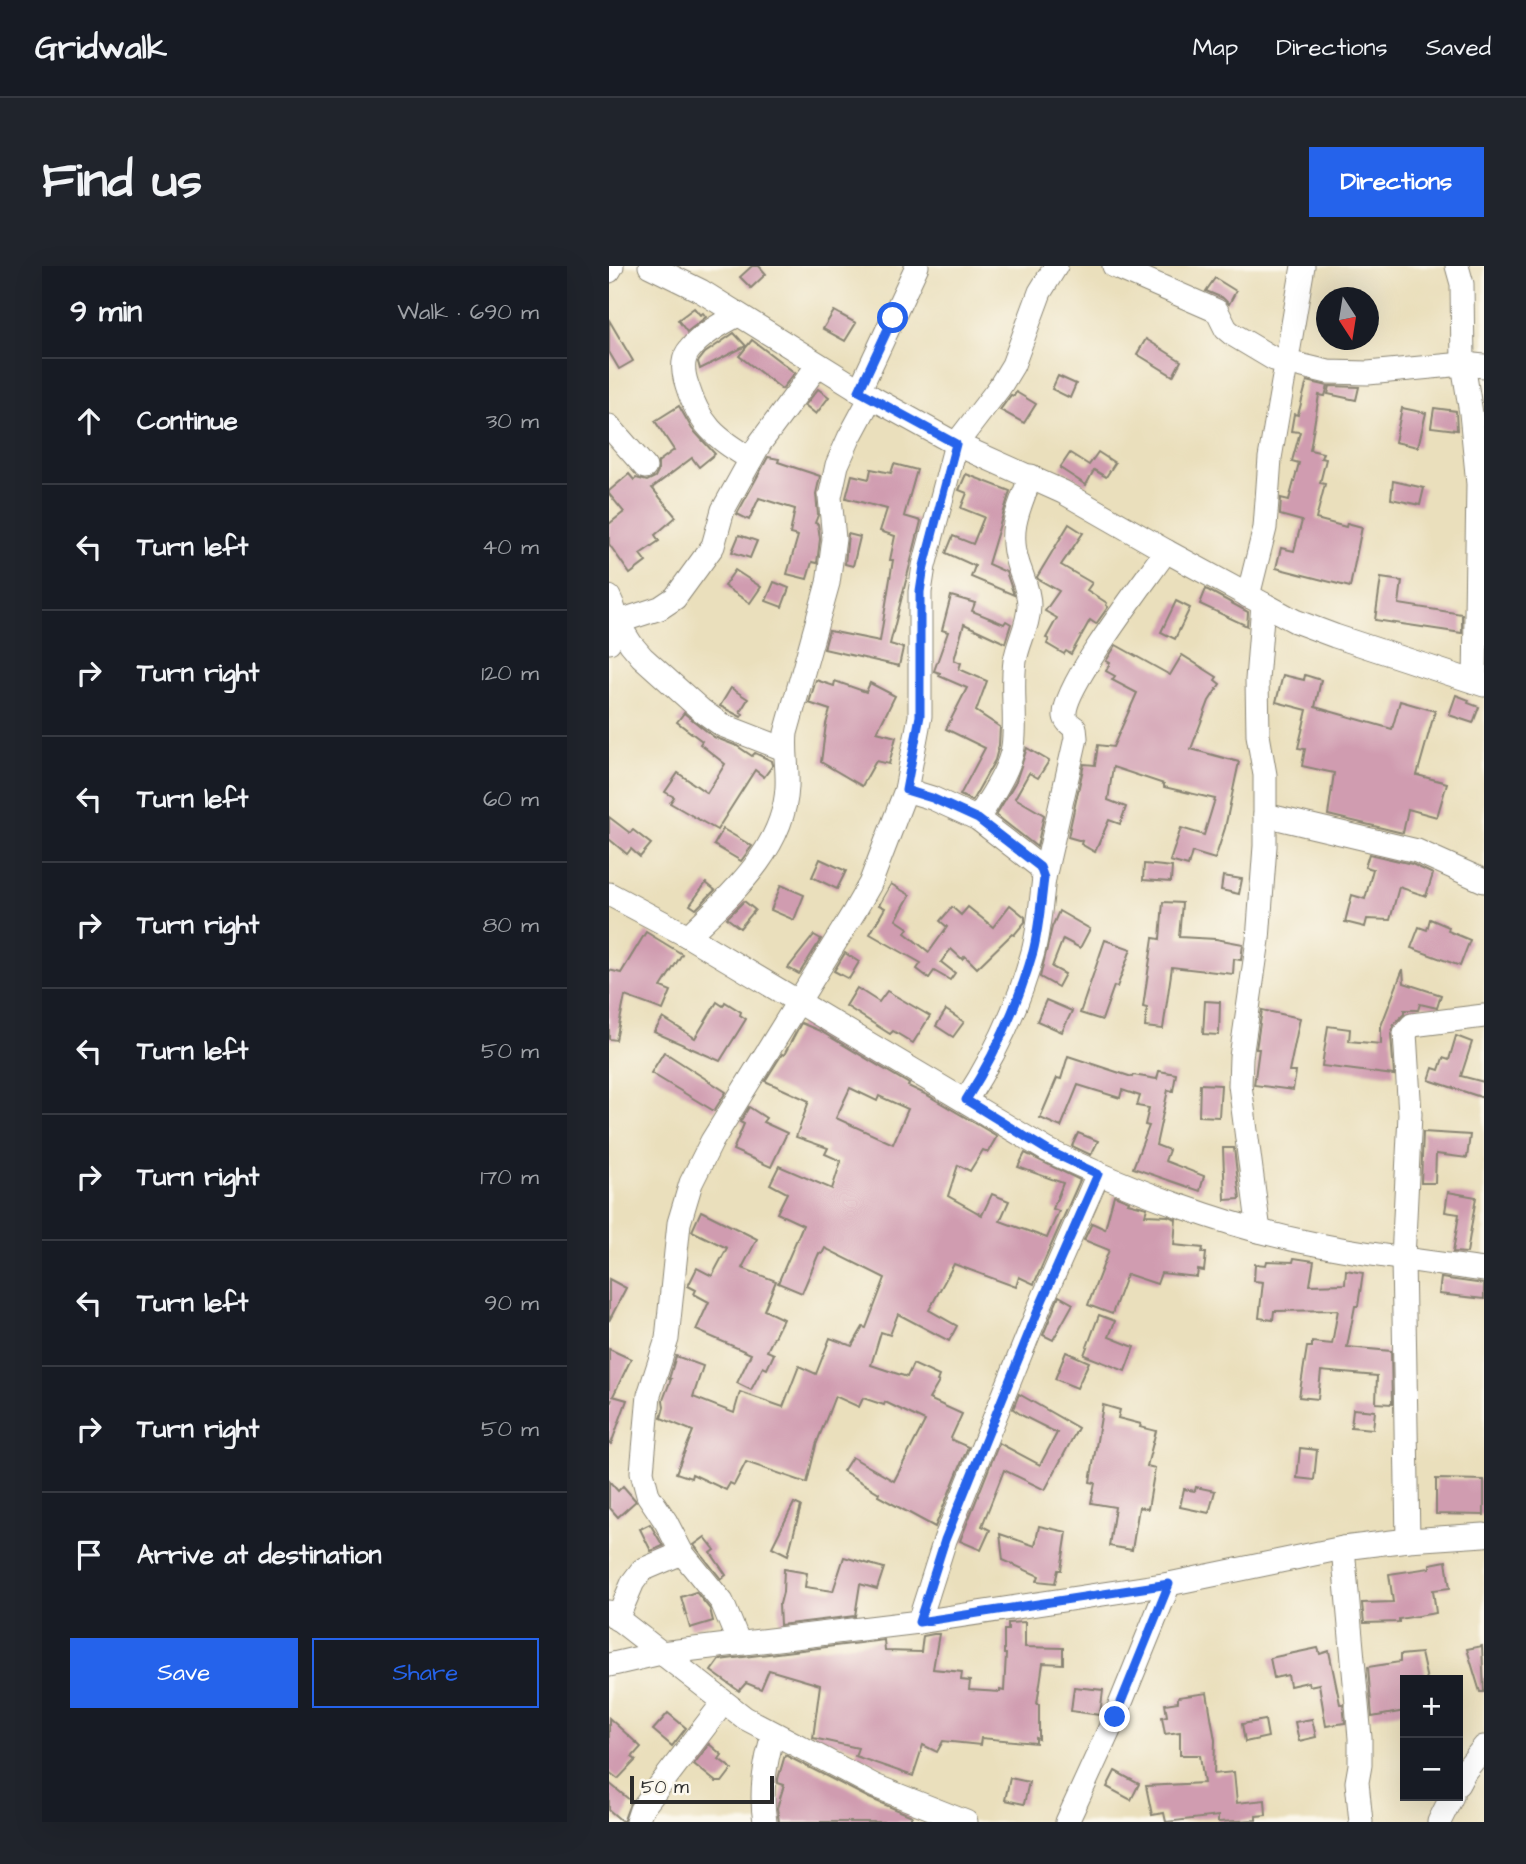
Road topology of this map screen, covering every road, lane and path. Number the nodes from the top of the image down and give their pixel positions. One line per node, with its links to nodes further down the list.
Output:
1 (612, 266): 8 (street)
2 (650, 266): 9 (street)
3 (917, 266): 13 (street)
4 (1056, 266): 15 (street)
5 (1114, 266): 10 (street)
6 (1303, 266): 10 (street)
7 (1457, 266): 12 (street)
8 (609, 271)
9 (738, 314): 11 (street); 16 (street)
10 (1287, 364): 12 (street); 21 (street)
11 (818, 365): 13 (street); 16 (street)
12 (1473, 365): 23 (street)
13 (865, 394): 15 (street); 24 (street)
14 (609, 426): 17 (street)
15 (956, 444): 18 (street); 25 (street)
16 (751, 459): 22 (street)
17 (645, 467)
18 (1031, 476): 19 (street); 27 (street)
19 (1166, 551): 21 (street); 28 (street)
20 (609, 597): 22 (street)
21 (1256, 600): 23 (street); 26 (street)
22 (613, 632): 24 (street)
23 (1480, 684)
24 (784, 750): 31 (street)
25 (906, 790): 27 (street); 32 (street)
26 (1265, 815): 29 (street); 36 (street)
27 (978, 819): 28 (street)
28 (1044, 878): 34 (street)
29 (1484, 881)
30 (609, 894): 31 (street)
31 (688, 936): 32 (street)
32 (798, 1000): 34 (street); 42 (street)
33 (1484, 1016): 37 (street)
34 (966, 1100): 35 (street)
35 (1098, 1174): 36 (street); 45 (street)
36 (1259, 1230): 37 (street)
37 (1403, 1259): 38 (street); 40 (street)
38 (1484, 1270)
39 (1484, 1535): 40 (street)
40 (1408, 1540): 41 (street)
41 (1343, 1548): 43 (street); 58 (street)
42 (682, 1553): 44 (street); 46 (street)
43 (1169, 1584): 45 (street); 57 (street)
44 (613, 1616): 47 (street)
45 (919, 1622): 46 (street)
46 (739, 1643): 47 (street)
47 (661, 1653): 48 (street); 49 (street)
48 (609, 1665)
49 (723, 1703): 50 (street); 54 (street)
50 (773, 1734): 55 (street); 56 (street)
51 (1484, 1747): 52 (street)
52 (1463, 1775)
53 (1450, 1801): 59 (street)
54 (637, 1822)
55 (765, 1822)
56 (966, 1822)
57 (1067, 1822)
58 (1361, 1822)
59 (1439, 1822)

